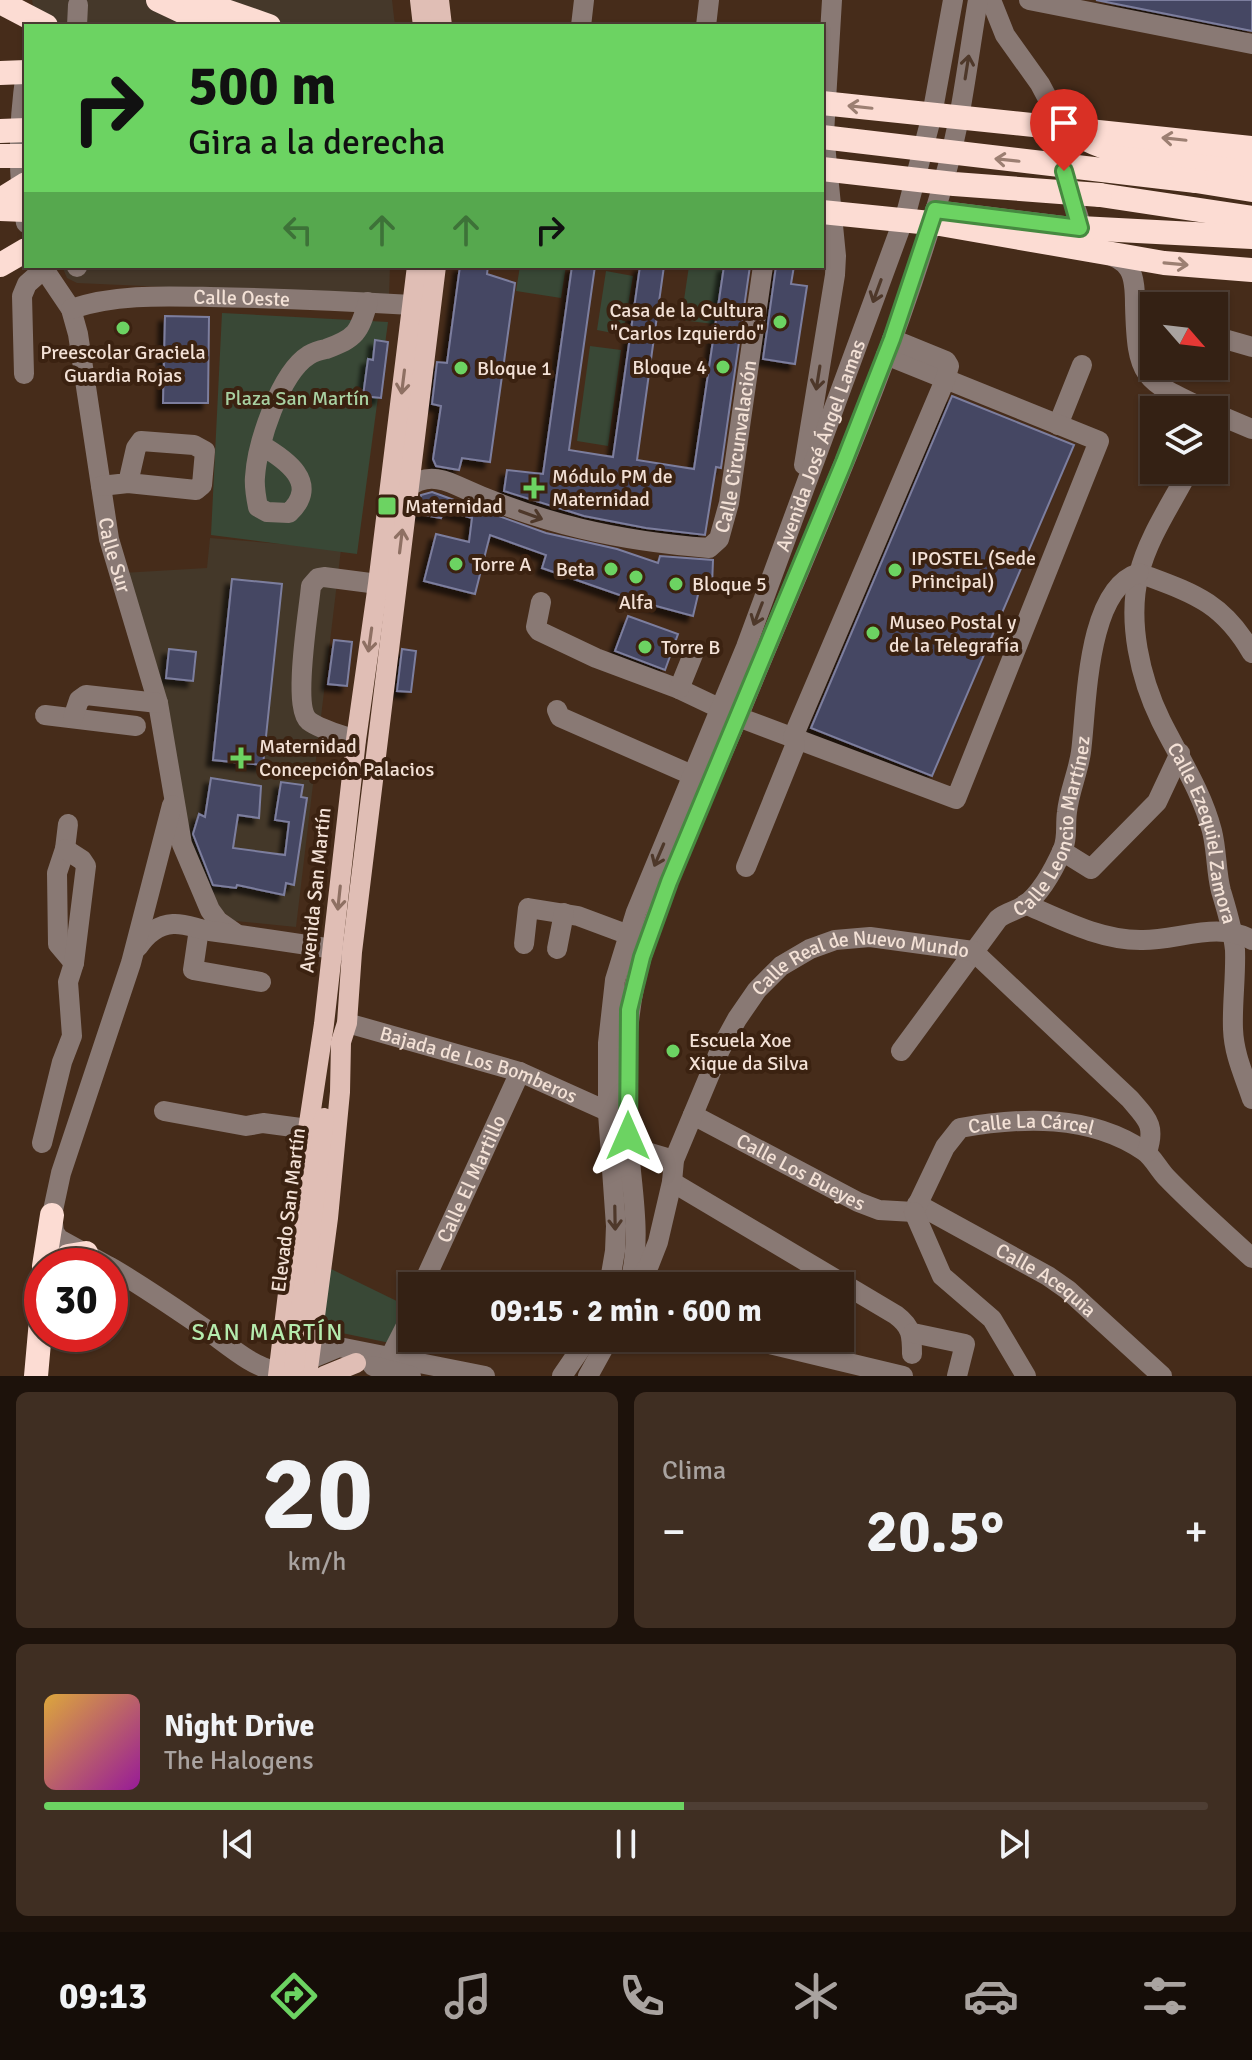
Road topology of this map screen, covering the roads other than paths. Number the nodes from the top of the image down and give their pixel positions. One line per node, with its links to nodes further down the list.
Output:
1 (29, 0): 14 (street)
2 (158, 0): 16 (highway)
3 (194, 0): 17 (highway)
4 (420, 0): 18 (main road)
5 (439, 0): 19 (main road)
6 (584, 0): 20 (street)
7 (709, 0): 21 (street)
8 (832, 0): 30 (street)
9 (953, 0): 49 (street, Avenida José Ángel Lamas)
10 (978, 0): 44 (street, Avenida José Ángel Lamas, one-way to 10)
11 (991, 0): 27 (street)
12 (1029, 0): 22 (street)
13 (0, 2): 15 (highway, bridge)
14 (33, 24)
15 (42, 24)
16 (209, 24)
17 (263, 24)
18 (423, 24)
19 (442, 24)
20 (581, 24)
21 (706, 24)
22 (1252, 44)
23 (24, 72): 24 (highway, bridge)
24 (0, 73)
25 (24, 98): 41 (street)
26 (824, 103): 31 (highway, one-way to 26, bridge)
27 (1057, 116): 35 (highway); 47 (street)
28 (24, 130): 29 (highway, bridge)
29 (0, 131)
30 (827, 134): 39 (highway, one-way to 30, bridge); 81 (street, one-way to 81)
31 (1252, 148)
32 (0, 156): 33 (highway, bridge)
33 (24, 156)
34 (824, 169): 37 (highway, bridge)
35 (1252, 170)
36 (824, 181): 37 (highway, bridge)
37 (954, 184): 46 (highway, bridge)
38 (24, 185): 40 (highway, bridge)
39 (1252, 190)
40 (0, 200)
41 (24, 207)
42 (0, 209): 43 (highway, bridge)
43 (24, 210)
44 (935, 210): 47 (street); 50 (street, Avenida José Ángel Lamas)
45 (824, 212): 58 (highway, one-way to 58, bridge)
46 (1252, 218)
47 (1080, 228): 48 (highway); 59 (street)
48 (1252, 237)
49 (897, 238): 50 (street); 81 (street, Avenida José Ángel Lamas, one-way to 81)
50 (924, 249): 65 (street, Avenida José Ángel Lamas)
51 (24, 251): 52 (highway)
52 (0, 265)
53 (47, 268): 69 (street)
54 (49, 268): 60 (street)
55 (417, 268): 62 (main road, Avenida San Martín)
56 (436, 268): 80 (main road, Avenida San Martín)
57 (763, 268): 80 (street, Calle Circunvalación, one-way to 57)
58 (1252, 270)
59 (1140, 299)
60 (67, 302): 61 (street, Calle Oeste); 79 (street, Calle Sur)
61 (368, 302): 62 (street, Calle Oeste); 76 (street)
62 (412, 305): 83 (main road, Avenida San Martín, one-way to 83)
63 (1140, 326): 67 (street)
64 (1228, 340): 66 (street)
65 (889, 347): 70 (street); 90 (street, Avenida José Ángel Lamas)
66 (1252, 347)
67 (1140, 358)
68 (1082, 365): 74 (street)
69 (24, 374)
70 (945, 380): 74 (street); 94 (street)
71 (1151, 380): 72 (street)
72 (1175, 396)
73 (1228, 420): 75 (street)
74 (1058, 425): 94 (street)
75 (1252, 429)
76 (261, 445)
77 (128, 483): 79 (street)
78 (1182, 484): 82 (street)
79 (101, 486): 88 (street, Calle Sur)
80 (407, 488): 111 (main road, Avenida San Martín, one-way to 80)
81 (797, 511): 90 (street, Avenida José Ángel Lamas, one-way to 90)
82 (1139, 573): 86 (street); 96 (street, Calle Ezequiel Zamora); 100 (street, Calle Leoncio Martínez)
83 (378, 584): 95 (main road, Avenida San Martín, one-way to 95); 95 (street)
84 (541, 602): 87 (street)
85 (694, 652): 87 (street)
86 (1252, 653)
87 (679, 689): 90 (street)
88 (157, 698): 92 (street); 98 (street, Calle Sur)
89 (557, 710): 97 (street)
90 (728, 713): 94 (street); 97 (street, Avenida José Ángel Lamas); 125 (street, Avenida José Ángel Lamas)
91 (45, 715): 92 (street)
92 (73, 718): 93 (street)
93 (136, 726)
94 (793, 737): 101 (street)
95 (356, 740): 111 (main road, Avenida San Martín, one-way to 111)
96 (1180, 753): 100 (street); 105 (street, Calle Ezequiel Zamora)
97 (692, 775): 107 (street, Avenida José Ángel Lamas, one-way to 107)
98 (174, 797): 106 (street, Calle Sur); 113 (street, Calle Sur)
99 (68, 824): 117 (street)
100 (1062, 851): 102 (street, Calle Leoncio Martínez)
101 (746, 867)
102 (1025, 904): 105 (street); 112 (street, Calle Leoncio Martínez)
103 (564, 913): 107 (street); 109 (street); 110 (street)
104 (199, 929): 106 (street); 113 (street); 114 (street)
105 (1231, 931): 108 (street); 121 (street, Calle Ezequiel Zamora)
106 (235, 933): 111 (street)
107 (629, 935): 125 (street, Avenida José Ángel Lamas)
108 (1252, 940)
109 (524, 944)
110 (557, 949)
111 (342, 950): 115 (main road, Avenida San Martín); 116 (main road, Avenida San Martín)
112 (973, 951): 119 (street, Calle Leoncio Martínez); 124 (street, Calle Real de Nuevo Mundo); 128 (street, Calle Real de Nuevo Mundo)
113 (133, 954): 118 (street, Calle Sur)
114 (261, 982)
115 (324, 1024): 123 (main road); 123 (main road, Avenida San Martín)
116 (344, 1032): 120 (street, Bajada de Los Bomberos); 123 (main road); 150 (main road, Avenida San Martín)
117 (72, 1036): 118 (street); 126 (street)
118 (105, 1047): 132 (street, Calle Sur)
119 (901, 1051)
120 (520, 1072): 125 (street, Bajada de Los Bomberos); 136 (street, Calle El Martillo)
121 (1252, 1099)
122 (164, 1111): 123 (street)
123 (319, 1114): 151 (main road, Elevado San Martín, bridge)
124 (693, 1115): 129 (street, Calle Real de Nuevo Mundo); 131 (street, Calle Los Bueyes)
125 (618, 1116): 127 (street)
126 (42, 1143)
127 (620, 1144): 129 (street); 137 (street, one-way to 137); 138 (street)
128 (1147, 1152): 131 (street, Calle La Cárcel); 135 (street)
129 (674, 1160): 130 (street, Calle Real de Nuevo Mundo)
130 (672, 1182): 139 (street, Calle Real de Nuevo Mundo); 141 (street)
131 (916, 1208): 160 (street); 161 (street, Calle Acequia)
132 (52, 1215): 133 (highway); 134 (street)
133 (47, 1248)
134 (76, 1248)
135 (1252, 1258)
136 (428, 1272)
137 (611, 1272)
138 (631, 1272)
139 (645, 1272)
140 (128, 1279): 151 (street)
141 (913, 1333): 147 (street); 159 (street)
142 (398, 1341): 148 (street)
143 (38, 1352): 152 (highway)
144 (578, 1352): 156 (street)
145 (601, 1352): 157 (street)
146 (803, 1352): 158 (street)
147 (912, 1354)
148 (390, 1357): 150 (street); 155 (street)
149 (356, 1363): 150 (street); 153 (main road); 154 (street)
150 (308, 1367): 151 (street)
151 (283, 1375)
152 (36, 1376)
153 (324, 1376)
154 (411, 1376)
155 (485, 1376)
156 (562, 1376)
157 (588, 1376)
158 (903, 1376)
159 (957, 1376)
160 (1026, 1376)
161 (1162, 1376)

